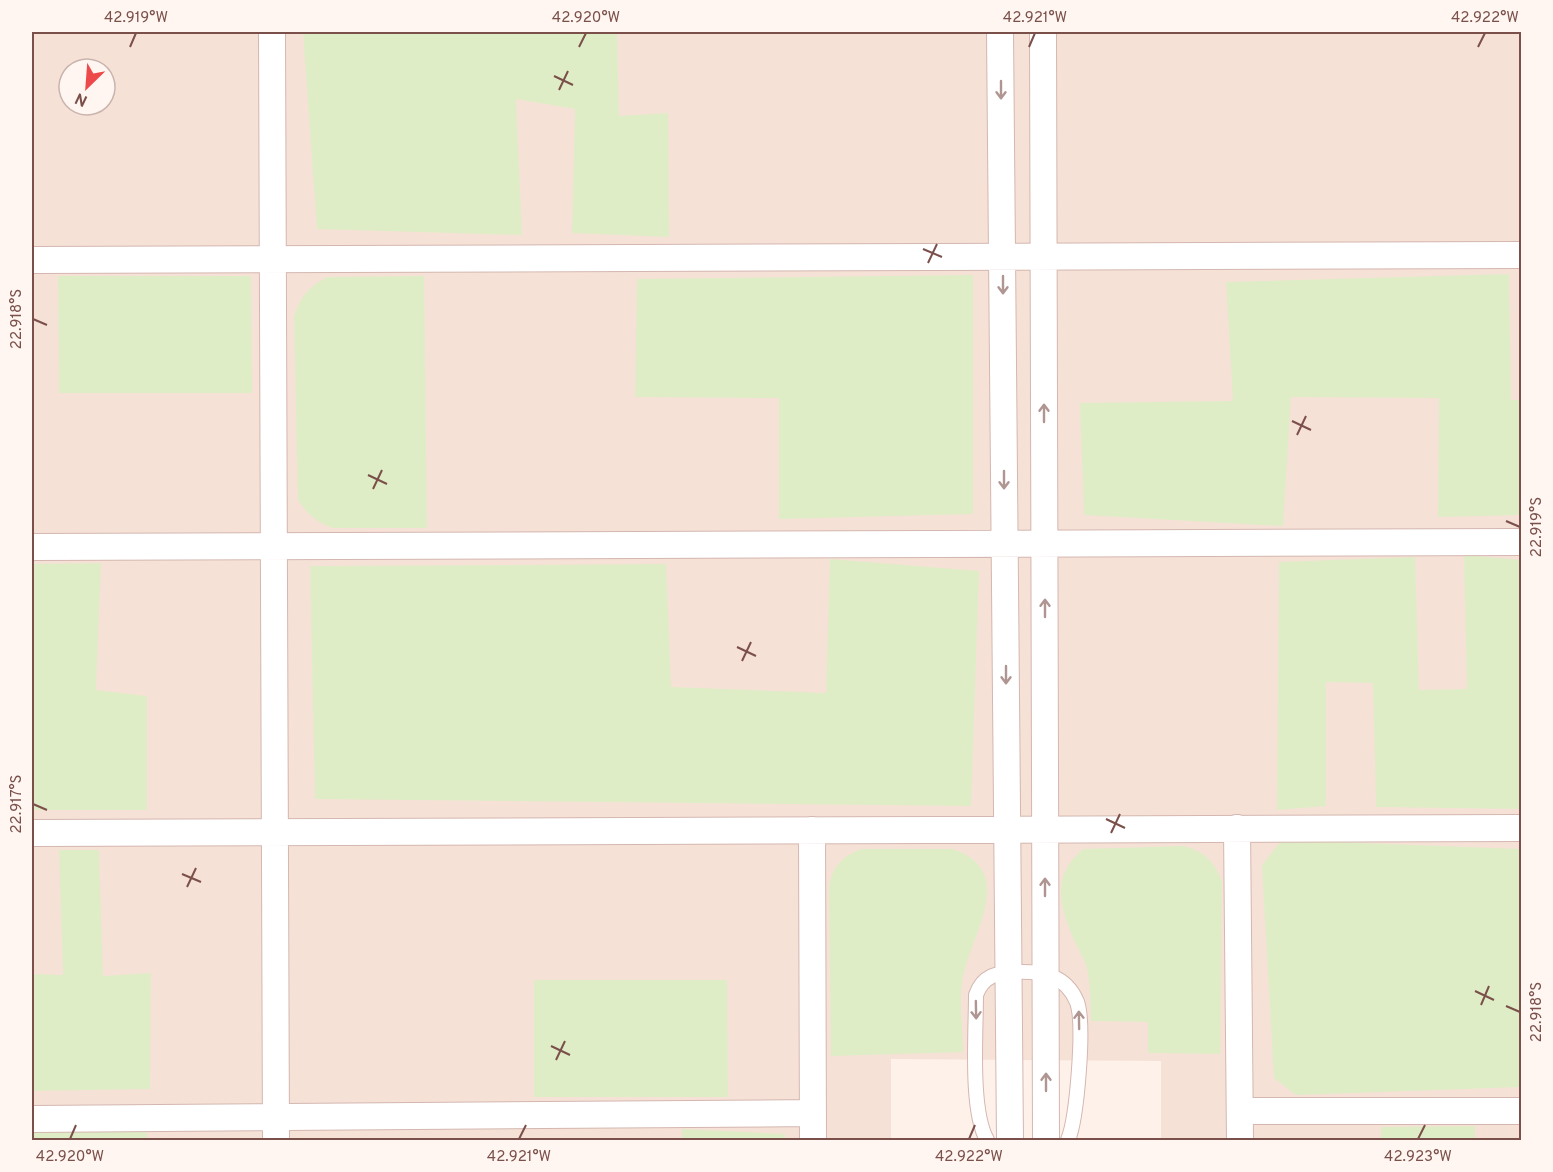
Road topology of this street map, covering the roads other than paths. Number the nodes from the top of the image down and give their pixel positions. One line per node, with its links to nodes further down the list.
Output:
1 (272, 32): 7 (street)
2 (1000, 32): 5 (street, one-way to 5)
3 (1043, 32): 6 (street)
4 (1521, 255): 6 (street)
5 (1002, 256): 6 (street); 7 (street); 10 (street, one-way to 10)
6 (1044, 256): 11 (street, one-way to 6)
7 (273, 259): 8 (street); 12 (street)
8 (32, 260)
9 (1521, 542): 11 (street)
10 (1005, 543): 11 (street); 12 (street); 16 (street, one-way to 16)
11 (1044, 543): 17 (street, one-way to 11)
12 (274, 546): 13 (street); 19 (street)
13 (32, 547)
14 (1237, 828): 15 (street); 17 (street); 24 (street)
15 (1521, 828)
16 (1007, 829): 17 (street); 18 (street); 21 (street)
17 (1045, 829): 22 (street, one-way to 17)
18 (812, 830): 19 (street); 25 (street)
19 (275, 832): 20 (street); 27 (street)
20 (32, 833)
21 (1008, 972): 22 (lane); 29 (lane, one-way to 29); 30 (street)
22 (1045, 973): 31 (street, one-way to 22); 32 (lane, one-way to 22)
23 (1521, 1111): 24 (street)
24 (1240, 1112): 33 (street)
25 (813, 1113): 27 (street); 28 (street)
26 (32, 1119): 27 (street)
27 (276, 1129)
28 (813, 1140)
29 (987, 1140)
30 (1010, 1140)
31 (1046, 1140)
32 (1068, 1140)
33 (1240, 1140)

